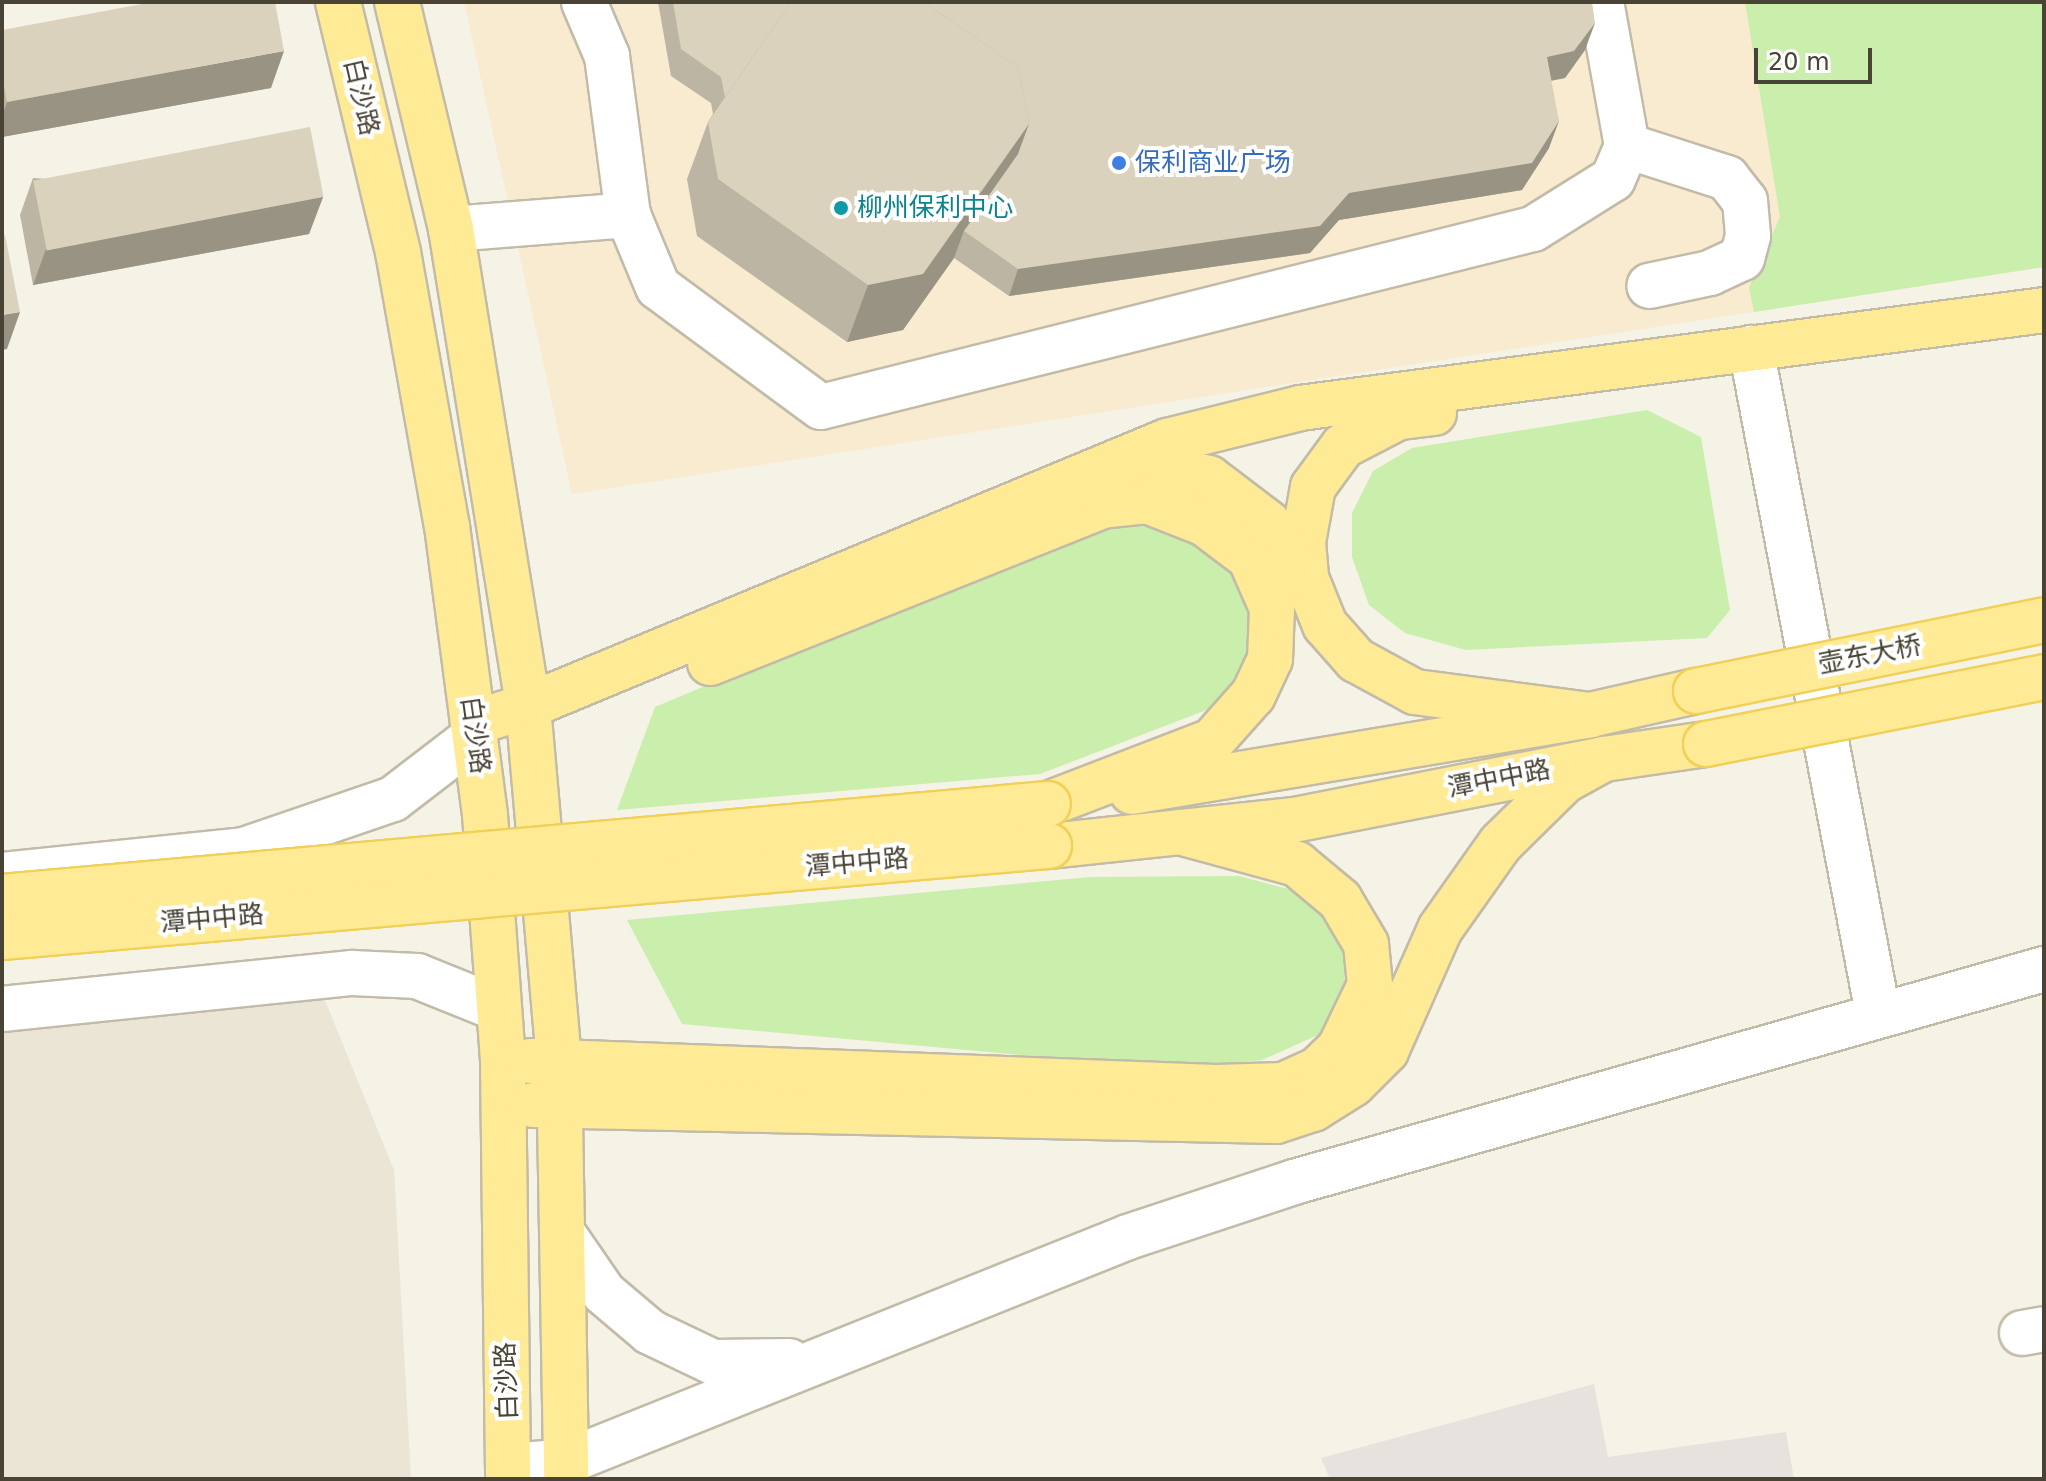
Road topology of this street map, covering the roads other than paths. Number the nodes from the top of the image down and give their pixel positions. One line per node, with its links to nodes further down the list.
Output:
1 (338, 2): 19 (main road, 白沙路)
2 (397, 2): 7 (main road, 白沙路)
3 (584, 2): 6 (street)
4 (1601, 2): 5 (street)
5 (1627, 146): 6 (street); 8 (street)
6 (628, 215): 7 (street)
7 (451, 229): 18 (main road, 白沙路)
8 (1649, 286)
9 (2044, 310): 11 (main road)
10 (2044, 337): 11 (main road)
11 (1768, 358): 12 (main road); 13 (main road); 29 (street)
12 (1100, 468): 13 (main road); 18 (main road)
13 (1306, 578): 17 (main road)
14 (2044, 620): 16 (main road, 壶东大桥, bridge)
15 (2044, 677): 20 (main road, 潭中中路, bridge)
16 (1696, 691): 17 (main road, 潭中中路)
17 (1590, 715): 21 (main road, 潭中中路)
18 (529, 720): 19 (main road); 21 (main road); 30 (main road, 白沙路)
19 (475, 737): 23 (street); 28 (main road, 白沙路)
20 (1604, 759): 22 (main road, 潭中中路); 32 (main road)
21 (1048, 825): 22 (main road, 潭中中路); 24 (main road, 潭中中路, bridge); 25 (main road, 潭中中路, bridge)
22 (1179, 832): 30 (main road)
23 (2, 875)
24 (2, 897)
25 (2, 937)
26 (2044, 969): 29 (street)
27 (2, 1009): 28 (street)
28 (499, 1009): 31 (main road, 白沙路)
29 (1892, 1009): 35 (street)
30 (559, 1061): 31 (main road); 32 (main road, 白沙路)
31 (503, 1062): 33 (main road, 白沙路)
32 (560, 1104): 33 (main road); 34 (main road, 白沙路)
33 (502, 1105): 37 (main road, 白沙路)
34 (564, 1235): 35 (street); 36 (main road, 白沙路)
35 (842, 1351): 36 (street)
36 (567, 1470): 37 (street)
37 (509, 1472)

